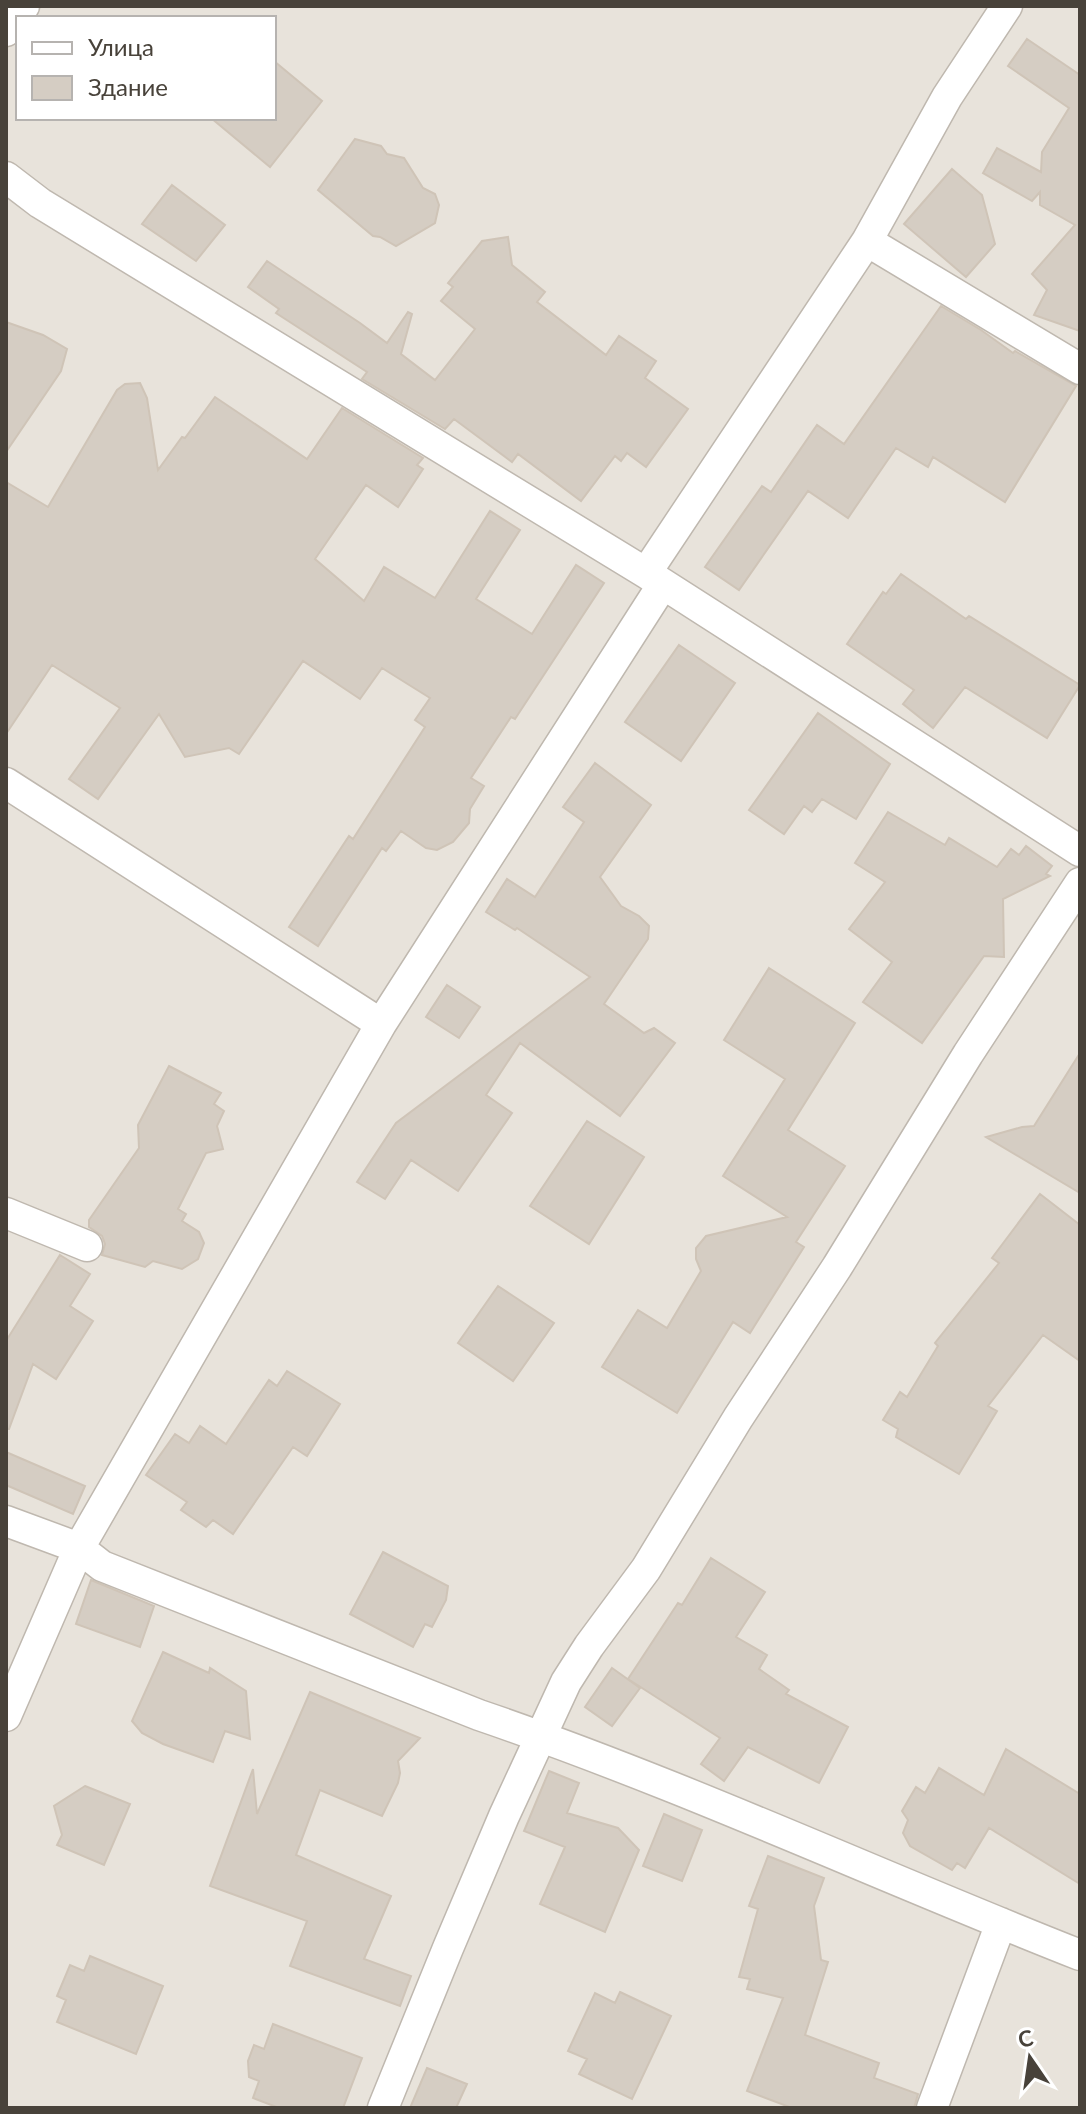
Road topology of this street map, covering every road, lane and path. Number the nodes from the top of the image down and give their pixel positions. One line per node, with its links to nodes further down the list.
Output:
1 (1007, 6): 3 (street)
2 (6, 177): 5 (street)
3 (867, 241): 4 (street); 5 (street)
4 (1080, 369)
5 (654, 579): 7 (street); 9 (street)
6 (6, 783): 9 (street)
7 (1080, 851)
8 (1080, 883): 15 (street)
9 (381, 1024): 13 (street)
10 (6, 1213): 11 (street)
11 (87, 1246)
12 (6, 1521): 13 (street)
13 (79, 1548): 14 (street); 15 (street)
14 (6, 1716)
15 (541, 1736): 16 (street); 18 (street)
16 (1001, 1923): 17 (street); 19 (street)
17 (1080, 1955)
18 (383, 2108)
19 (932, 2108)

